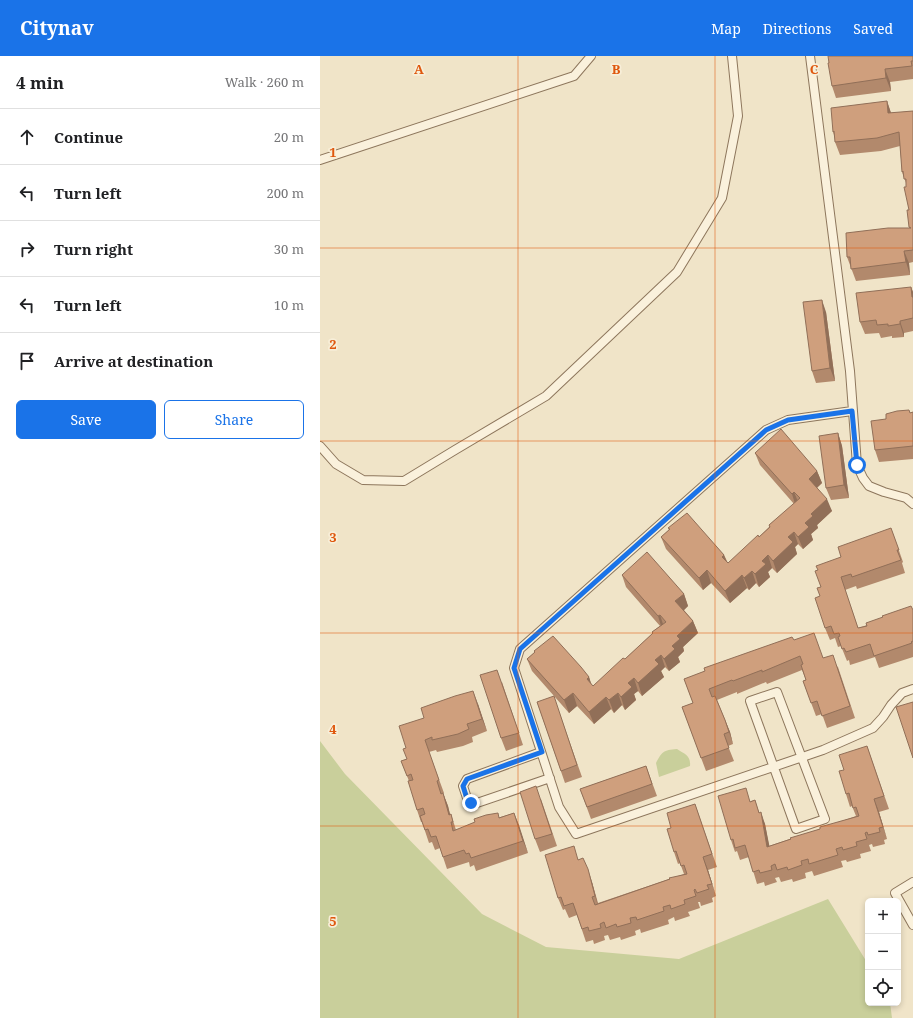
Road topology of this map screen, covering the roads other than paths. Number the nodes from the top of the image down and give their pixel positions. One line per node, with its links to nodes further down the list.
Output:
1 (591, 56): 4 (lane)
2 (732, 56): 6 (lane)
3 (810, 56): 5 (lane)
4 (320, 160)
5 (852, 411): 7 (lane); 9 (lane)
6 (320, 446)
7 (913, 504)
8 (913, 689): 10 (lane)
9 (542, 752): 12 (lane); 12 (lane)
10 (802, 758): 11 (lane); 11 (lane); 11 (lane)
11 (774, 767): 12 (lane)
12 (550, 778)
13 (913, 882): 14 (lane)
14 (913, 925)

